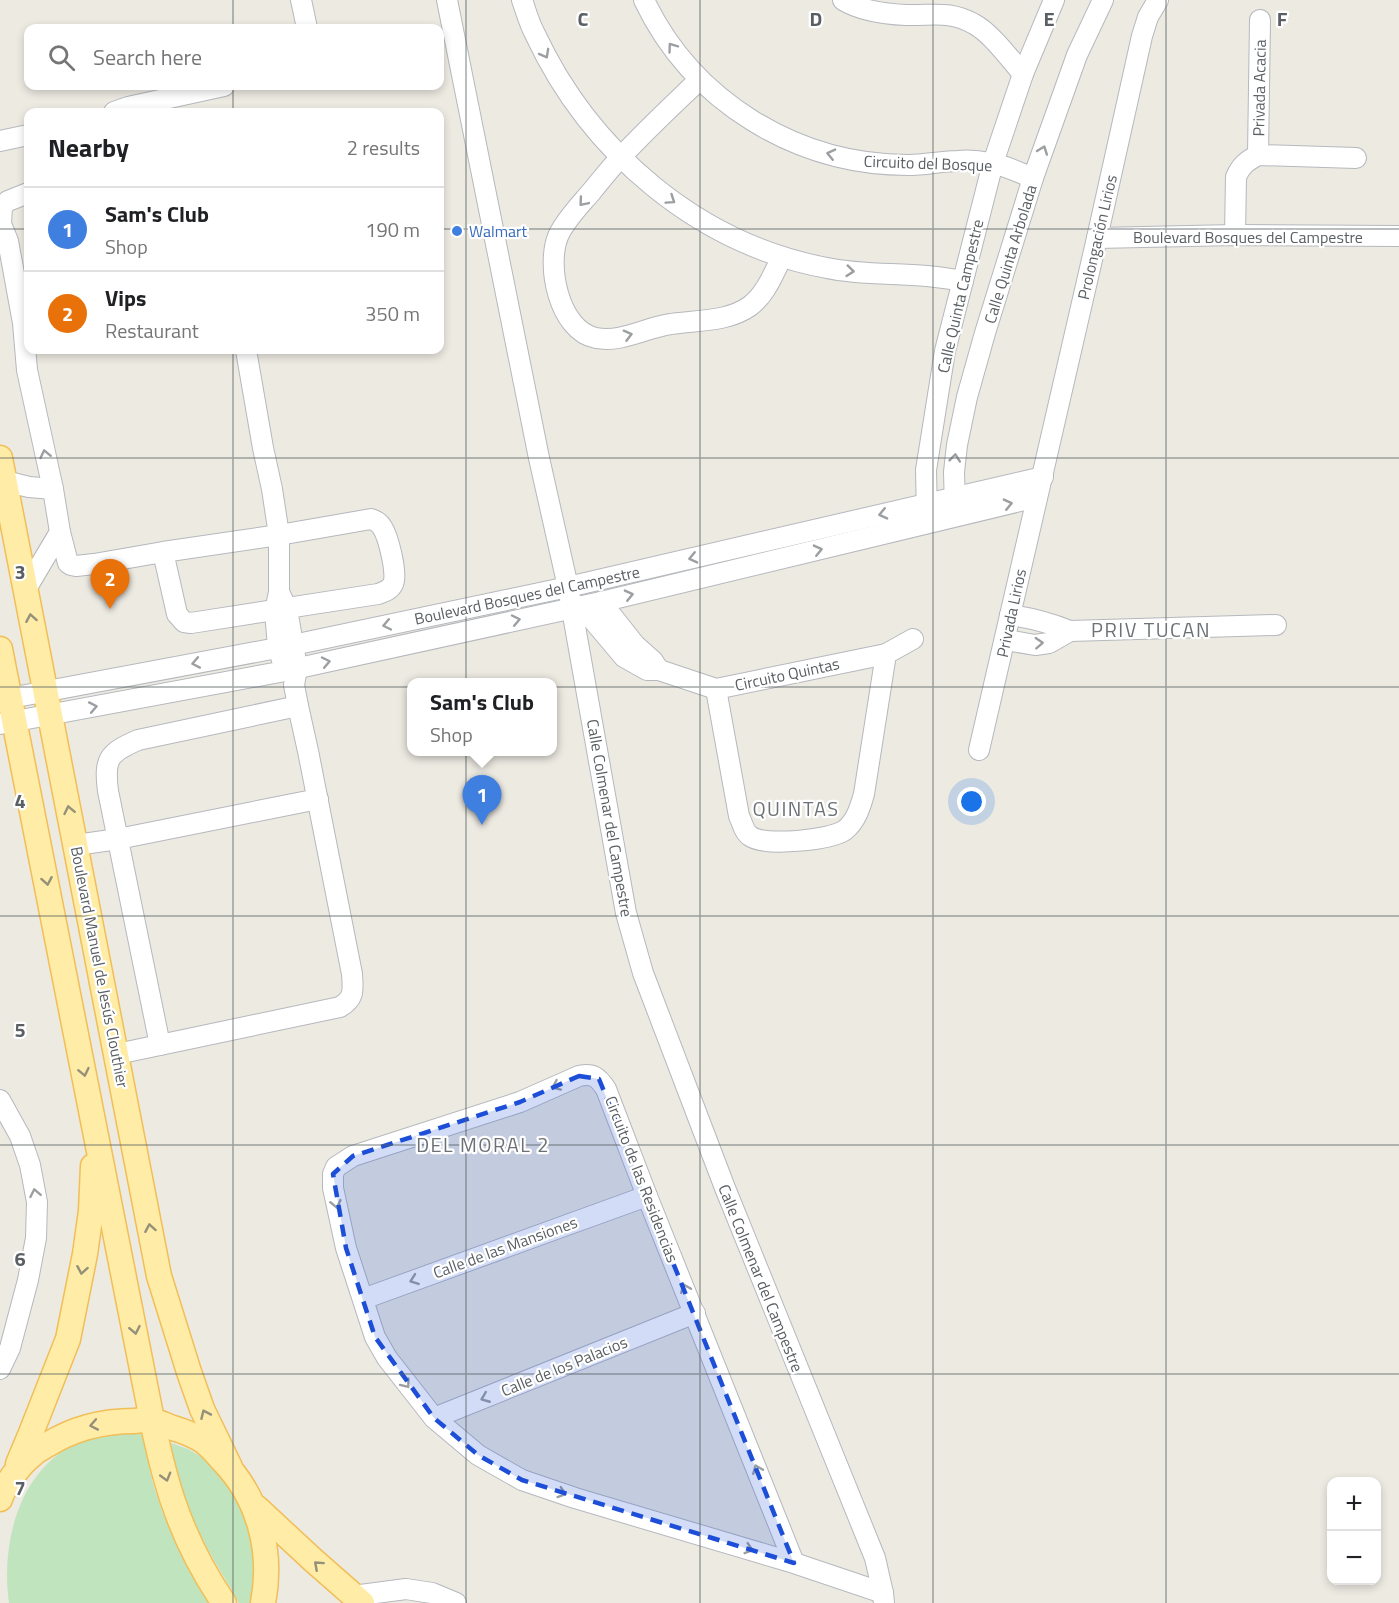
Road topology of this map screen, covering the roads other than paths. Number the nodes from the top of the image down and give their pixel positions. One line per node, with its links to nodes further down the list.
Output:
1 (301, 0): 10 (street)
2 (447, 0): 42 (street, Calle Colmenar del Campestre)
3 (522, 0): 18 (street, one-way to 18)
4 (644, 0): 12 (street, Circuito del Bosque, one-way to 4)
5 (843, 0): 11 (street)
6 (1054, 0): 11 (street, Calle Quinta Campestre)
7 (1103, 0): 21 (street, Calle Quinta Arbolada, one-way to 7)
8 (1158, 0): 25 (street, Prolongación Lirios)
9 (1260, 20): 17 (street, Privada Acacia)
10 (306, 24)
11 (1023, 74): 20 (street, Calle Quinta Campestre)
12 (699, 80): 18 (street); 20 (street, Circuito del Bosque, one-way to 12)
13 (206, 90): 14 (street)
14 (125, 108)
15 (24, 136): 16 (street)
16 (0, 141)
17 (1258, 155): 19 (street, Privada Acacia); 23 (street, Privada Acacia)
18 (621, 157): 27 (street, one-way to 27); 27 (street, one-way to 27)
19 (1356, 158)
20 (993, 163): 21 (street, Circuito del Bosque); 28 (street, Calle Quinta Campestre)
21 (1034, 178): 37 (street, Calle Quinta Arbolada, one-way to 21)
22 (24, 195): 26 (street)
23 (1235, 235): 24 (street, Boulevard Bosques del Campestre); 25 (street, Boulevard Bosques del Campestre)
24 (1399, 236)
25 (1097, 238): 34 (street, Prolongación Lirios)
26 (4, 242): 29 (street)
27 (782, 257): 28 (street, one-way to 28)
28 (963, 281): 38 (street, Calle Quinta Campestre)
29 (8, 284): 30 (street, one-way to 29)
30 (24, 323)
31 (26, 354): 35 (street, one-way to 31)
32 (247, 354): 40 (street)
33 (2, 470): 35 (street); 43 (main road, Boulevard Manuel de Jesús Clouthier)
34 (1043, 477): 36 (street, Privada Lirios); 37 (street, Boulevard Bosques del Campestre)
35 (53, 489): 39 (street)
36 (1037, 497): 37 (street, Boulevard Bosques del Campestre, one-way to 36); 47 (street, Privada Lirios)
37 (955, 507): 38 (street, Boulevard Bosques del Campestre)
38 (927, 514): 42 (street, Boulevard Bosques del Campestre, one-way to 42); 44 (street, Boulevard Bosques del Campestre, one-way to 38)
39 (60, 532): 41 (street); 43 (street)
40 (279, 535): 41 (street); 45 (street); 45 (street)
41 (163, 552): 45 (street)
42 (568, 587): 46 (street, Calle Colmenar del Campestre); 52 (street, Boulevard Bosques del Campestre, one-way to 52)
43 (26, 589): 58 (main road, Boulevard Manuel de Jesús Clouthier, one-way to 43)
44 (601, 602): 46 (street, Boulevard Bosques del Campestre); 55 (street, Circuito Quintas)
45 (280, 604): 52 (street)
46 (576, 607): 55 (street, Circuito Quintas); 56 (street, Boulevard Bosques del Campestre, one-way to 46); 84 (street, Calle Colmenar del Campestre)
47 (1010, 615): 49 (street); 51 (street, Privada Lirios)
48 (1276, 625): 49 (street)
49 (1070, 632): 51 (street, one-way to 49)
50 (913, 639): 54 (street, Circuito Quintas)
51 (1006, 640): 63 (street, Privada Lirios)
52 (286, 646): 56 (street); 58 (street, Boulevard Bosques del Campestre, one-way to 58)
53 (0, 649): 60 (main road)
54 (886, 654): 57 (street, Circuito Quintas); 57 (street)
55 (659, 670): 57 (street, Circuito Quintas)
56 (292, 675): 59 (street); 61 (street, Boulevard Bosques del Campestre, one-way to 56)
57 (716, 689)
58 (45, 692): 60 (street, Boulevard Bosques del Campestre); 61 (main road, Boulevard Manuel de Jesús Clouthier)
59 (298, 706): 65 (street); 66 (street)
60 (6, 711): 61 (street, Boulevard Bosques del Campestre); 64 (main road)
61 (49, 716): 67 (main road, Boulevard Manuel de Jesús Clouthier, one-way to 61)
62 (0, 742): 64 (main road)
63 (979, 750)
64 (24, 764): 72 (main road, one-way to 72)
65 (318, 799): 66 (street); 68 (street)
66 (118, 839): 67 (street); 68 (street)
67 (76, 846): 69 (main road, Boulevard Manuel de Jesús Clouthier)
68 (160, 1045): 69 (street)
69 (117, 1054): 79 (main road, Boulevard Manuel de Jesús Clouthier, one-way to 69)
70 (0, 1100): 71 (street)
71 (6, 1125): 76 (street, one-way to 71)
72 (95, 1128): 78 (main road, one-way to 78); 80 (main road, one-way to 80)
73 (647, 1196): 74 (street, Calle de las Mansiones, one-way to 74); 74 (street, Circuito de las Residencias, one-way to 74); 75 (street, Circuito de las Residencias, one-way to 73)
74 (363, 1299): 77 (street, Circuito de las Residencias, one-way to 77)
75 (695, 1313): 77 (street, Calle de los Palacios, one-way to 77); 82 (street, Circuito de las Residencias, one-way to 75)
76 (0, 1369)
77 (434, 1418): 82 (street, Circuito de las Residencias, one-way to 82)
78 (152, 1420): 79 (main road); 80 (main road, one-way to 80); 86 (main road, one-way to 86)
79 (230, 1467): 81 (main road)
80 (3, 1492)
81 (253, 1504): 85 (main road, one-way to 81); 87 (main road)
82 (794, 1563): 84 (street, Circuito de las Residencias)
83 (423, 1597): 85 (street); 88 (street)
84 (884, 1598)
85 (358, 1600)
86 (224, 1603)
87 (263, 1603)
88 (456, 1603)

